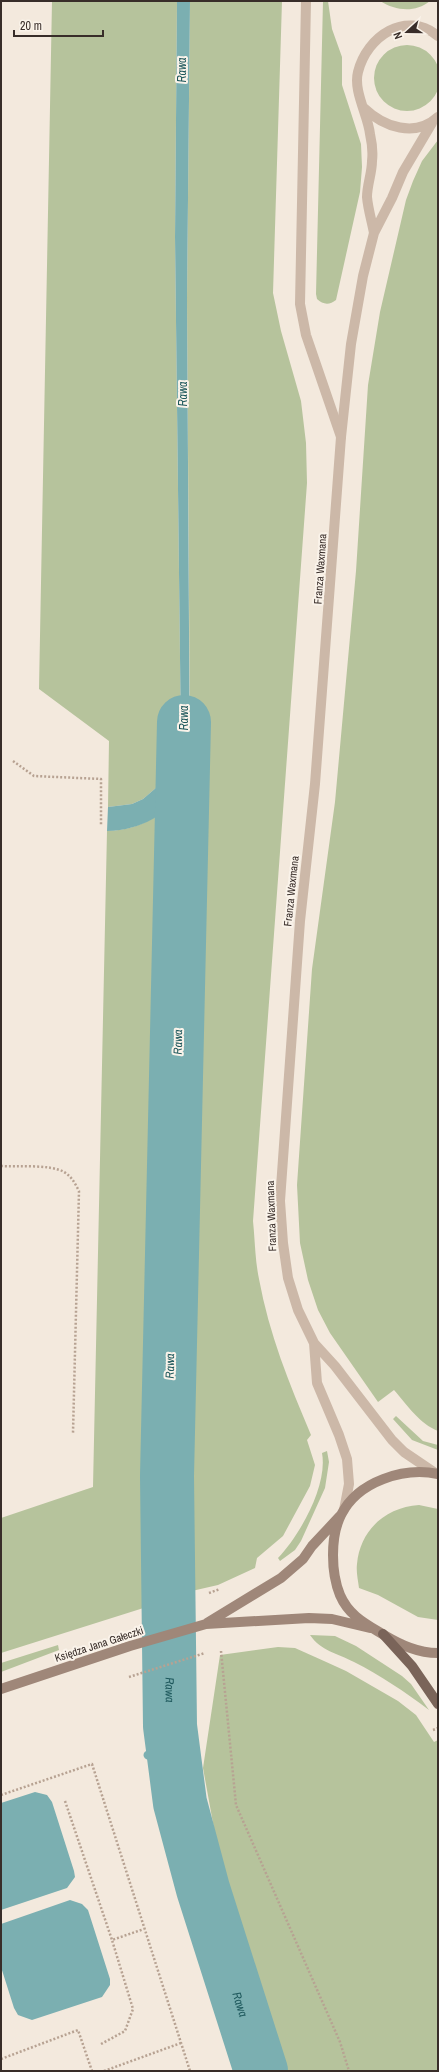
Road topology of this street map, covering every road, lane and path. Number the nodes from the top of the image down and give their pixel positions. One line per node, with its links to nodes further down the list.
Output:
1 (306, 1): 6 (street)
2 (438, 36): 3 (street)
3 (364, 108): 4 (street); 5 (street)
4 (435, 120): 5 (street)
5 (374, 233): 6 (street, Franza Waxmana)
6 (341, 437): 10 (street, Franza Waxmana)
7 (14, 761): 8 (path)
8 (101, 826)
9 (1, 1166): 11 (path)
10 (314, 1343): 12 (street, Franza Waxmana); 13 (street, Franza Waxmana)
11 (73, 1433)
12 (436, 1473): 13 (main road, Księdza Jana Gałeczki)
13 (342, 1513): 14 (main road, Księdza Jana Gałeczki); 15 (main road)
14 (206, 1624): 15 (main road, Księdza Jana Gałeczki); 21 (main road, Księdza Jana Gałeczki)
15 (370, 1628): 16 (main road)
16 (383, 1634): 19 (main road); 22 (main road)
17 (221, 1651): 35 (path)
18 (205, 1653): 20 (path)
19 (438, 1653)
20 (129, 1677)
21 (1, 1689)
22 (438, 1704)
23 (438, 1728): 24 (path)
24 (434, 1730)
25 (1, 1795): 27 (path)
26 (65, 1801): 28 (path)
27 (144, 1929): 28 (path); 29 (path)
28 (112, 1940): 30 (path)
29 (181, 2043): 33 (path); 34 (path)
30 (101, 2044)
31 (1, 2059): 32 (path)
32 (92, 2071)
33 (104, 2071)
34 (190, 2071)
35 (349, 2071)

